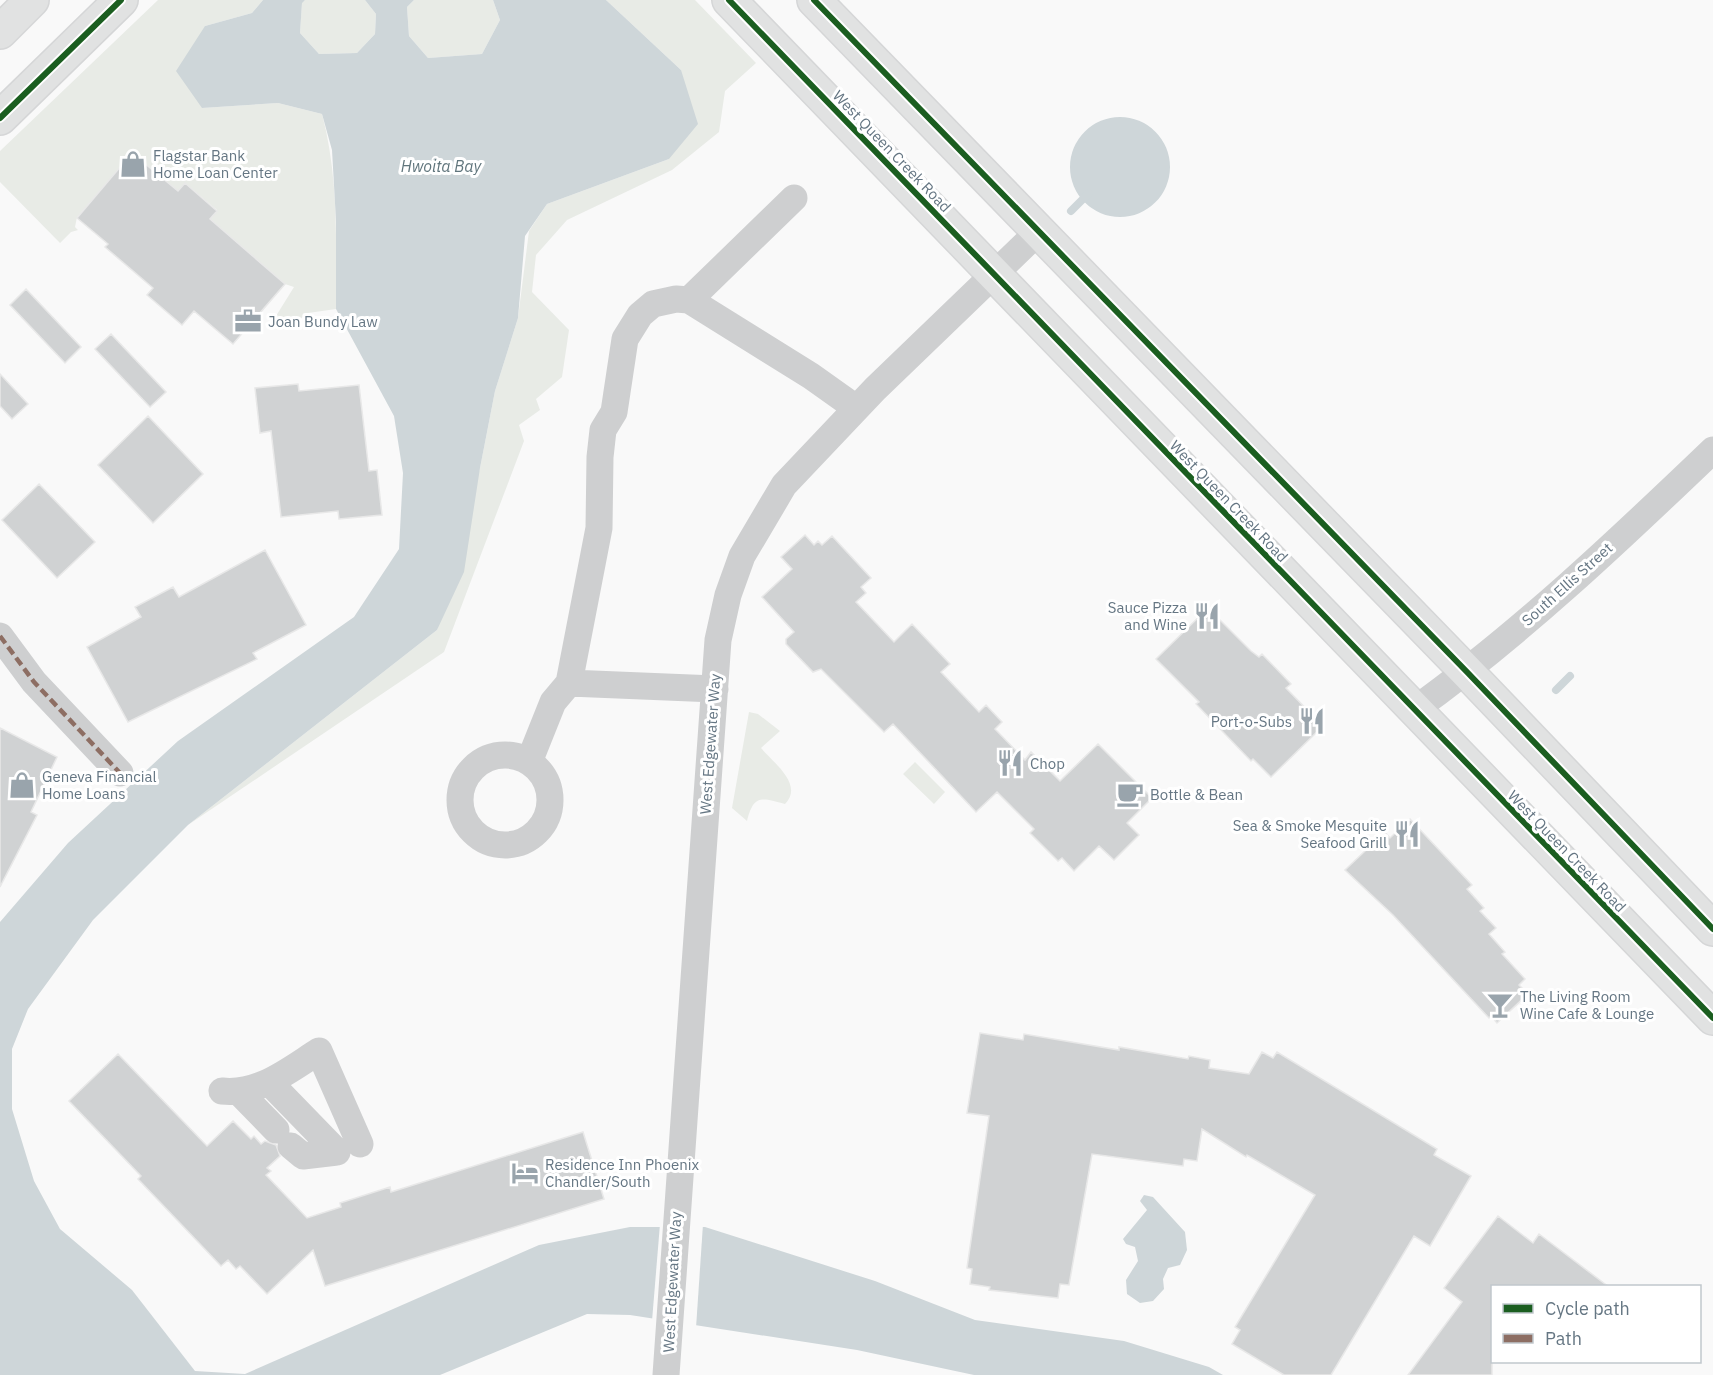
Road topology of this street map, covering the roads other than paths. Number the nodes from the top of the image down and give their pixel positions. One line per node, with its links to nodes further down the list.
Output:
1 (32, 0): 5 (main road)
2 (121, 0): 6 (main road)
3 (729, 0): 9 (main road, West Queen Creek Road)
4 (814, 0): 8 (main road)
5 (0, 32)
6 (0, 118)
7 (794, 198): 10 (street)
8 (1038, 232): 9 (street, West Edgewater Way); 14 (main road)
9 (994, 274): 11 (street, West Edgewater Way); 17 (main road, West Queen Creek Road)
10 (689, 300): 11 (street); 15 (street)
11 (856, 408): 16 (street, West Edgewater Way)
12 (1713, 450): 14 (street, South Ellis Street)
13 (0, 636): 19 (street)
14 (1467, 672): 17 (street, South Ellis Street); 20 (main road)
15 (569, 683): 16 (street); 18 (street)
16 (715, 688): 24 (street, West Edgewater Way)
17 (1414, 710): 21 (main road, West Queen Creek Road)
18 (529, 762)
19 (120, 773)
20 (1713, 929)
21 (1713, 1018)
22 (269, 1083): 22 (street); 23 (street)
23 (360, 1144)
24 (666, 1375)

